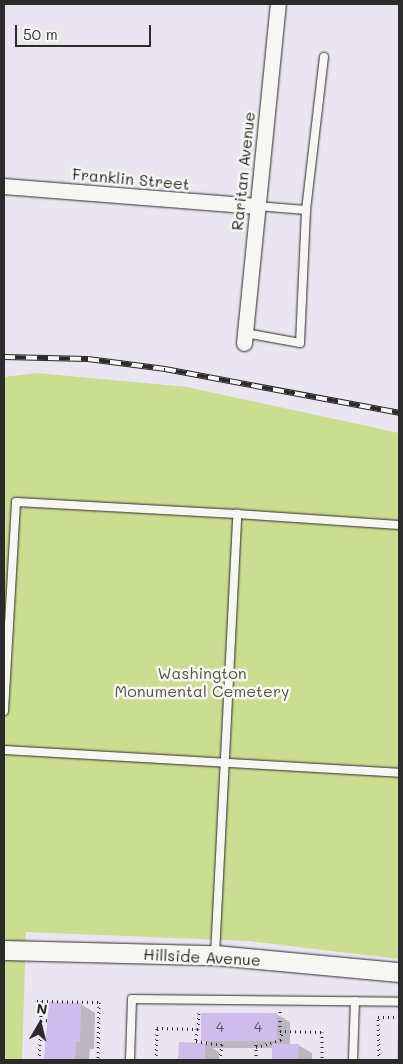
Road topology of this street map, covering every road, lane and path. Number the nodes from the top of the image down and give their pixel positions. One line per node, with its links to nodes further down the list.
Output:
1 (278, 4): 4 (street, Raritan Avenue)
2 (324, 57): 5 (lane)
3 (4, 186): 4 (street, Franklin Street)
4 (256, 206): 5 (lane); 6 (street, Raritan Avenue)
5 (306, 210): 6 (lane)
6 (245, 338)
7 (237, 514): 8 (lane); 9 (lane); 11 (lane)
8 (399, 525)
9 (4, 712)
10 (4, 750): 11 (lane)
11 (225, 765): 12 (lane); 14 (lane)
12 (399, 773)
13 (4, 950): 14 (street, Hillside Avenue)
14 (215, 955): 15 (street, Hillside Avenue)
15 (399, 972)
16 (355, 1002): 17 (lane); 29 (lane); 34 (lane)
17 (399, 1002)
18 (208, 1010): 23 (path)
19 (271, 1011): 24 (path)
20 (399, 1017): 35 (path)
21 (49, 1020): 22 (path)
22 (41, 1021): 27 (path); 28 (path)
23 (197, 1029): 30 (path); 31 (path)
24 (282, 1031): 26 (path); 33 (path)
25 (256, 1041): 26 (path)
26 (256, 1047): 32 (path)
27 (39, 1060)
28 (98, 1060)
29 (130, 1060)
30 (156, 1060)
31 (220, 1060)
32 (256, 1060)
33 (322, 1060)
34 (352, 1060)
35 (379, 1060)

